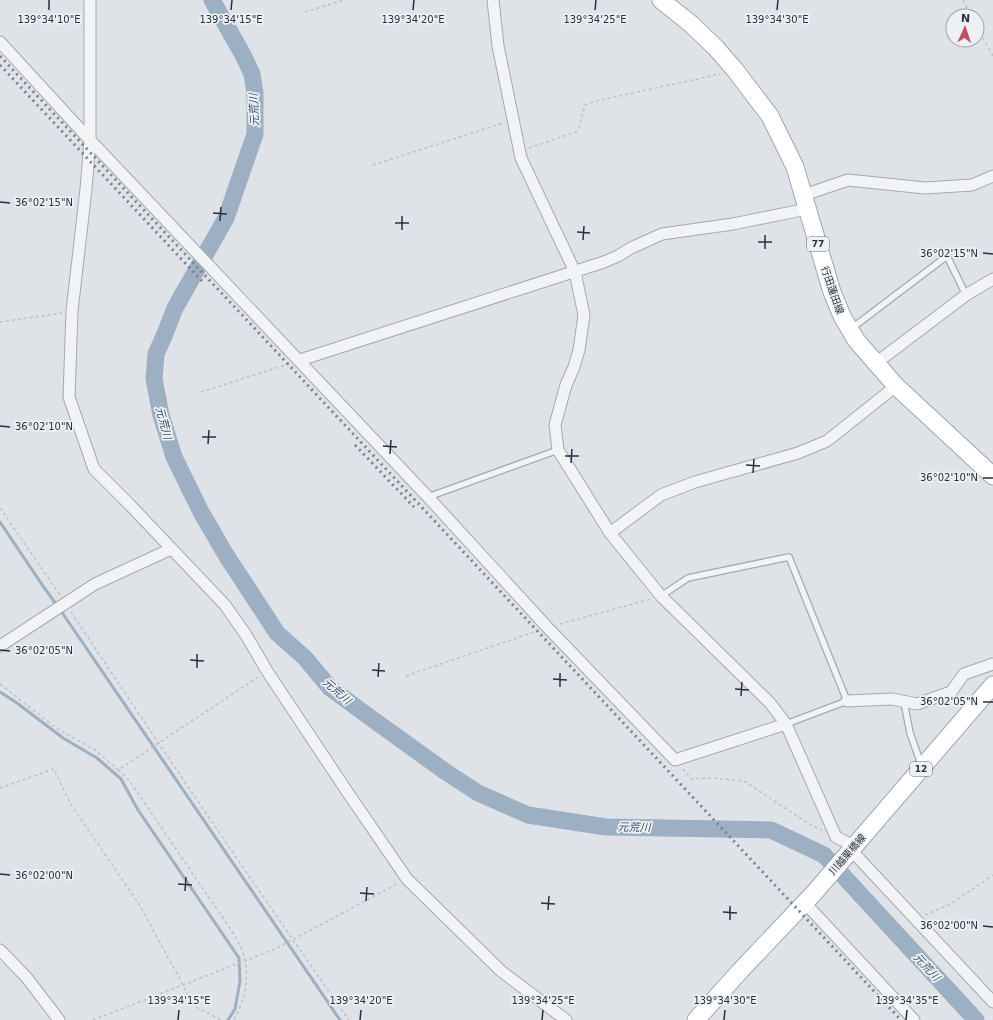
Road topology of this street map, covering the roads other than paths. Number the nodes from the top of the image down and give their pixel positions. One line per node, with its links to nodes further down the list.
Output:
1 (90, 0): 5 (street)
2 (493, 0): 8 (street)
3 (661, 0): 7 (main road, 行田蓮田線 / 77)
4 (0, 42): 5 (street)
5 (90, 140): 12 (street); 19 (street)
6 (993, 176): 7 (street)
7 (806, 202): 8 (street); 11 (main road, 行田蓮田線 / 77)
8 (575, 272): 12 (street); 15 (street)
9 (993, 279): 10 (street)
10 (966, 295): 11 (lane); 13 (street)
11 (850, 330): 13 (main road, 行田蓮田線 / 77)
12 (300, 360): 17 (street)
13 (876, 363): 14 (main road, 行田蓮田線 / 77)
14 (896, 386): 16 (main road, 行田蓮田線 / 77); 18 (street)
15 (558, 450): 17 (lane); 18 (street)
16 (993, 476)
17 (428, 497): 26 (street)
18 (610, 533): 20 (street)
19 (171, 549): 21 (street); 33 (street)
20 (661, 596): 24 (lane); 26 (street)
21 (0, 646)
22 (993, 664): 25 (street)
23 (993, 685): 27 (main road, 川越栗橋線 / 12)
24 (847, 701): 25 (street); 26 (lane)
25 (904, 701): 27 (lane)
26 (786, 724): 28 (street)
27 (922, 767): 28 (main road, 川越栗橋線 / 12)
28 (851, 849): 29 (main road, 川越栗橋線 / 12); 31 (street)
29 (809, 898): 34 (main road, 川越栗橋線 / 12); 35 (street)
30 (0, 950): 32 (street)
31 (993, 1002)
32 (59, 1020)
33 (566, 1020)
34 (696, 1020)
35 (914, 1020)

